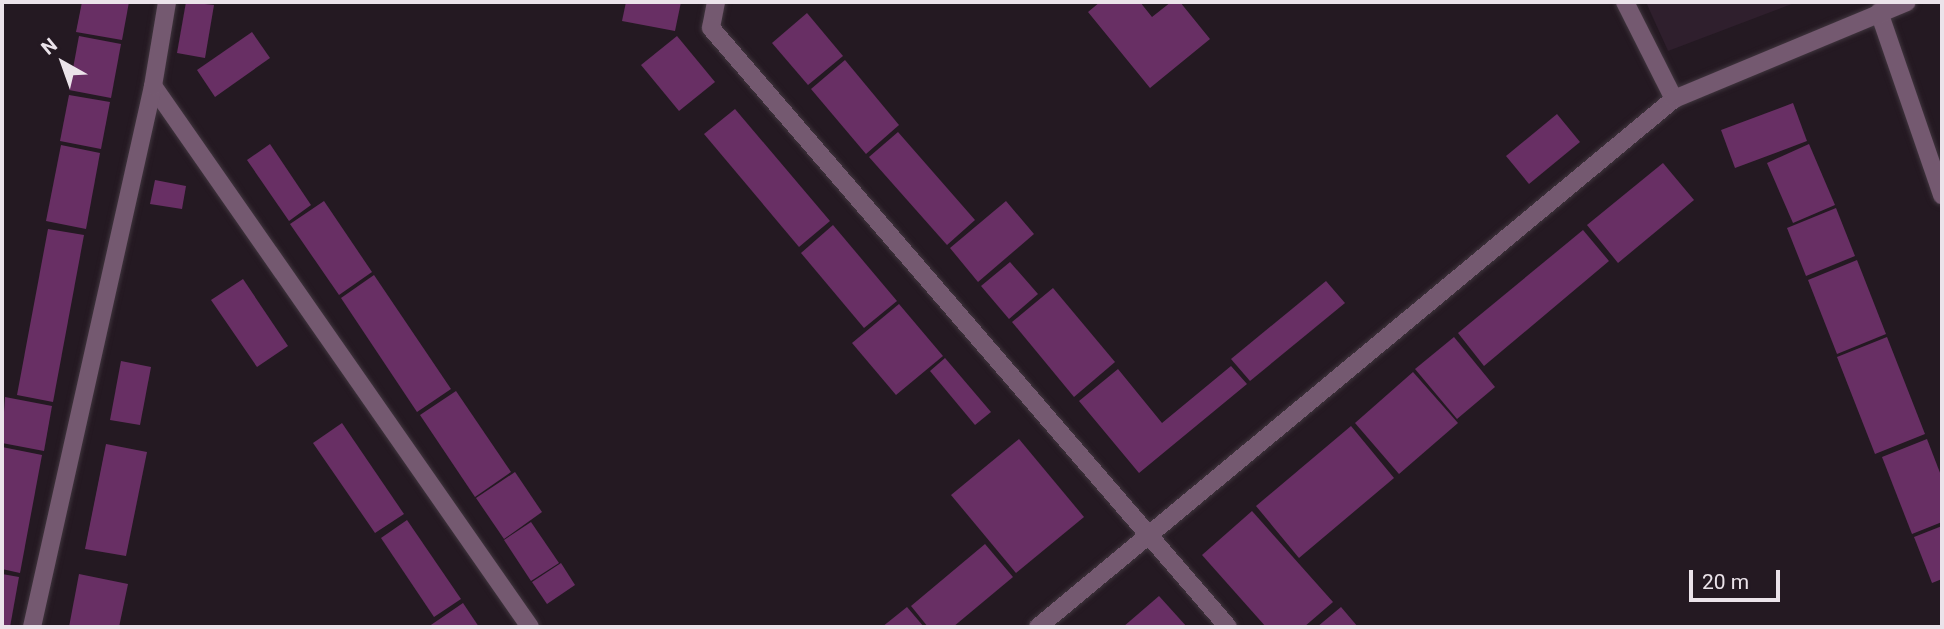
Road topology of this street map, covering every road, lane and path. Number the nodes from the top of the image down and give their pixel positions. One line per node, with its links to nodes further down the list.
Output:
1 (167, 2): 6 (street)
2 (716, 2): 9 (street)
3 (1625, 2): 7 (street)
4 (1907, 2): 5 (street)
5 (1879, 12): 7 (street); 8 (street)
6 (153, 86): 10 (street); 11 (street)
7 (1674, 99): 9 (street)
8 (1942, 195)
9 (1150, 536): 12 (street); 13 (street)
10 (32, 627)
11 (530, 627)
12 (1038, 627)
13 (1228, 627)

